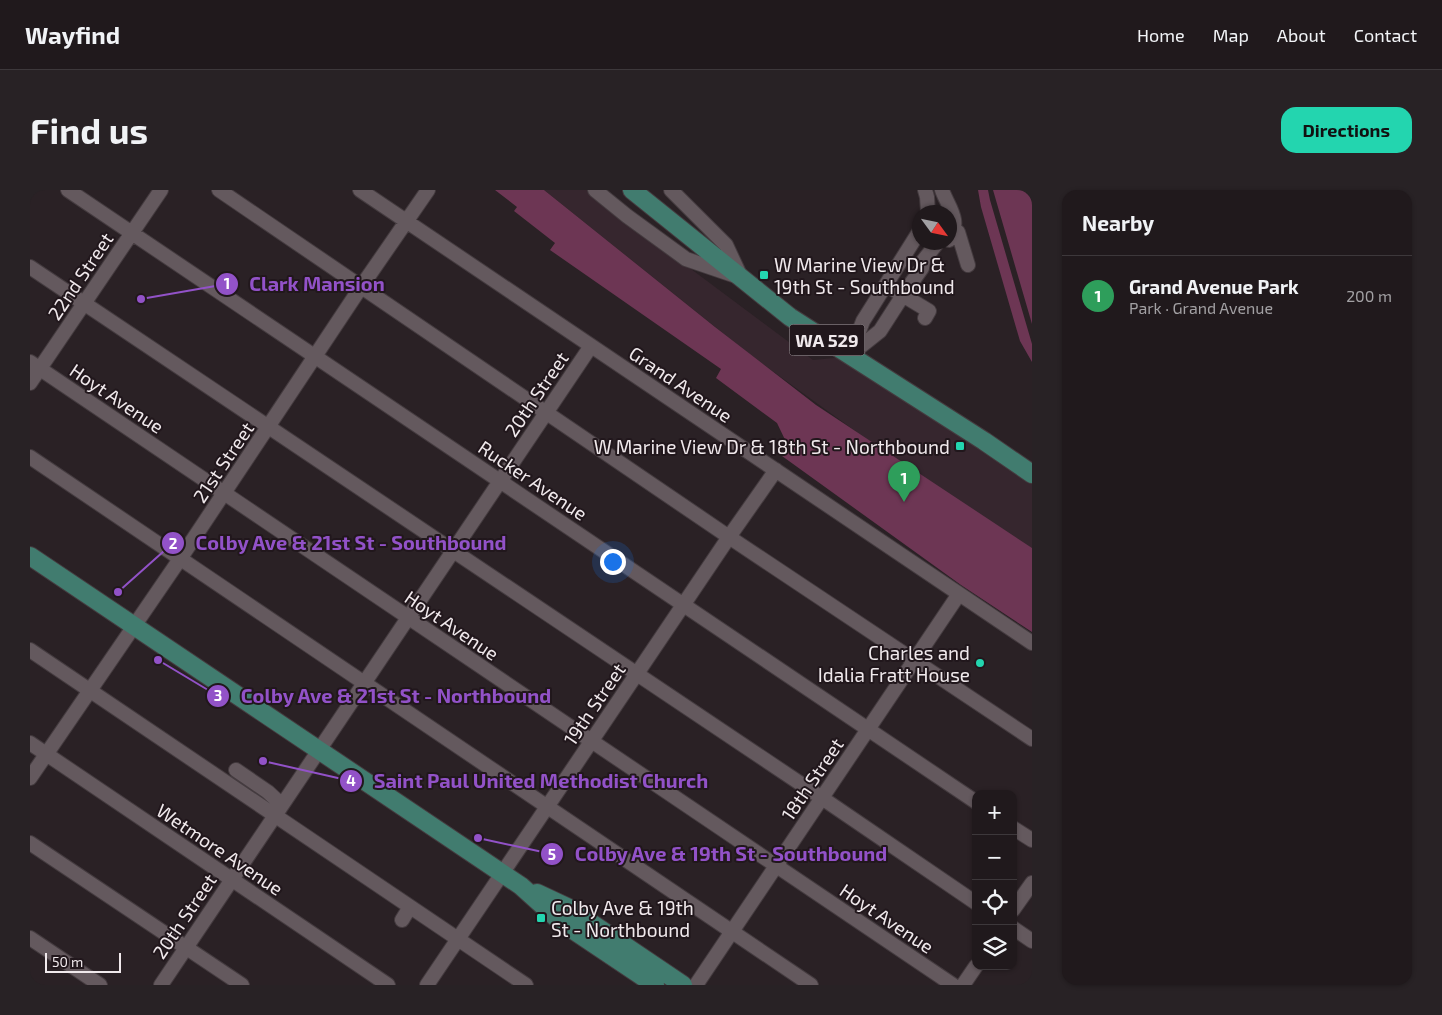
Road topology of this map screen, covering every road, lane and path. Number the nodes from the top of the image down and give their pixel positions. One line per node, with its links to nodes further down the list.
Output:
1 (68, 190): 15 (street, Rucker Avenue)
2 (161, 190): 15 (street, 22nd Street)
3 (219, 190): 24 (street)
4 (360, 190): 13 (street, Grand Avenue)
5 (428, 190): 13 (street, 21st Street)
6 (595, 190): 22 (street)
7 (632, 190): 22 (main road, WA 529)
8 (671, 190): 22 (street)
9 (925, 190): 11 (street)
10 (943, 193): 12 (street)
11 (928, 205)
12 (949, 205)
13 (406, 222): 24 (street, 21st Street); 28 (street, Grand Avenue)
14 (957, 232): 19 (street)
15 (132, 233): 26 (street, 22nd Street); 30 (street, Rucker Avenue)
16 (912, 244): 23 (street)
17 (932, 250): 21 (street)
18 (940, 250): 21 (street)
19 (968, 265)
20 (30, 267): 26 (street)
21 (922, 268): 25 (street)
22 (741, 278): 29 (main road, WA 529)
23 (886, 285): 25 (street); 29 (street)
24 (362, 287): 30 (street, 21st Street); 33 (street)
25 (903, 296): 27 (street); 29 (street)
26 (84, 304): 31 (street, 22nd Street); 34 (street)
27 (929, 312)
28 (591, 346): 33 (street, 20th Street); 36 (street, Grand Avenue)
29 (850, 355): 37 (main road, WA 529)
30 (316, 357): 34 (street, 21st Street); 38 (street, Rucker Avenue)
31 (35, 366): 32 (street, 22nd Street); 39 (street, Hoyt Avenue)
32 (30, 384)
33 (546, 412): 38 (street, 20th Street); 40 (street)
34 (269, 426): 39 (street, 21st Street); 41 (street)
35 (30, 458): 43 (street)
36 (776, 470): 40 (street, 19th Street); 44 (street, Grand Avenue)
37 (1032, 474)
38 (500, 481): 41 (street, 20th Street); 45 (street, Rucker Avenue)
39 (224, 493): 43 (street, 21st Street); 46 (street, Hoyt Avenue)
40 (729, 536): 45 (street, 19th Street); 50 (street)
41 (453, 552): 46 (street, 20th Street); 51 (street)
42 (30, 556): 47 (main road)
43 (180, 560): 47 (street, 21st Street); 52 (street)
44 (959, 594): 48 (street, Grand Avenue); 50 (street, 18th Street)
45 (683, 605): 51 (street, 19th Street); 54 (street, Rucker Avenue)
46 (408, 618): 52 (street, 20th Street); 56 (street, Hoyt Avenue)
47 (134, 626): 53 (street, 21st Street); 58 (main road)
48 (1032, 643)
49 (30, 650): 53 (street)
50 (914, 660): 54 (street, 18th Street); 55 (street)
51 (636, 674): 56 (street, 19th Street); 62 (street)
52 (364, 684): 58 (street, 20th Street); 64 (street)
53 (89, 690): 59 (street, 21st Street); 65 (street)
54 (868, 730): 62 (street, 18th Street); 63 (street, Rucker Avenue)
55 (1032, 739)
56 (592, 740): 64 (street, 19th Street); 69 (street, Hoyt Avenue)
57 (30, 743): 59 (street, Wetmore Avenue)
58 (319, 750): 65 (street, 20th Street); 70 (main road)
59 (46, 754): 61 (street, 21st Street); 71 (street, Wetmore Avenue)
60 (236, 770): 65 (street)
61 (30, 778)
62 (822, 798): 69 (street, 18th Street); 74 (street)
63 (972, 799)
64 (548, 806): 70 (street, 19th Street); 79 (street)
65 (278, 810): 71 (street, 20th Street); 76 (street)
66 (1017, 831): 67 (street)
67 (1032, 840)
68 (30, 842): 83 (street)
69 (776, 866): 79 (street, 18th Street); 95 (street, Hoyt Avenue)
70 (502, 874): 73 (main road); 81 (street, 19th Street)
71 (232, 879): 83 (street, 20th Street); 88 (street, Wetmore Avenue)
72 (1032, 883): 75 (street)
73 (521, 886): 91 (main road); 92 (main road)
74 (972, 899)
75 (1017, 904)
76 (410, 907): 77 (street); 81 (street)
77 (402, 920)
78 (1017, 931): 82 (street)
79 (732, 932): 93 (street, 18th Street); 94 (street)
80 (30, 938): 85 (street)
81 (458, 940): 89 (street, 19th Street); 90 (street)
82 (1032, 941)
83 (186, 947): 86 (street, 20th Street); 87 (street)
84 (973, 970): 96 (street)
85 (100, 985)
86 (161, 985)
87 (242, 985)
88 (388, 985)
89 (428, 985)
90 (526, 985)
91 (655, 985)
92 (683, 985)
93 (696, 985)
94 (811, 985)
95 (953, 985)
96 (963, 985)

